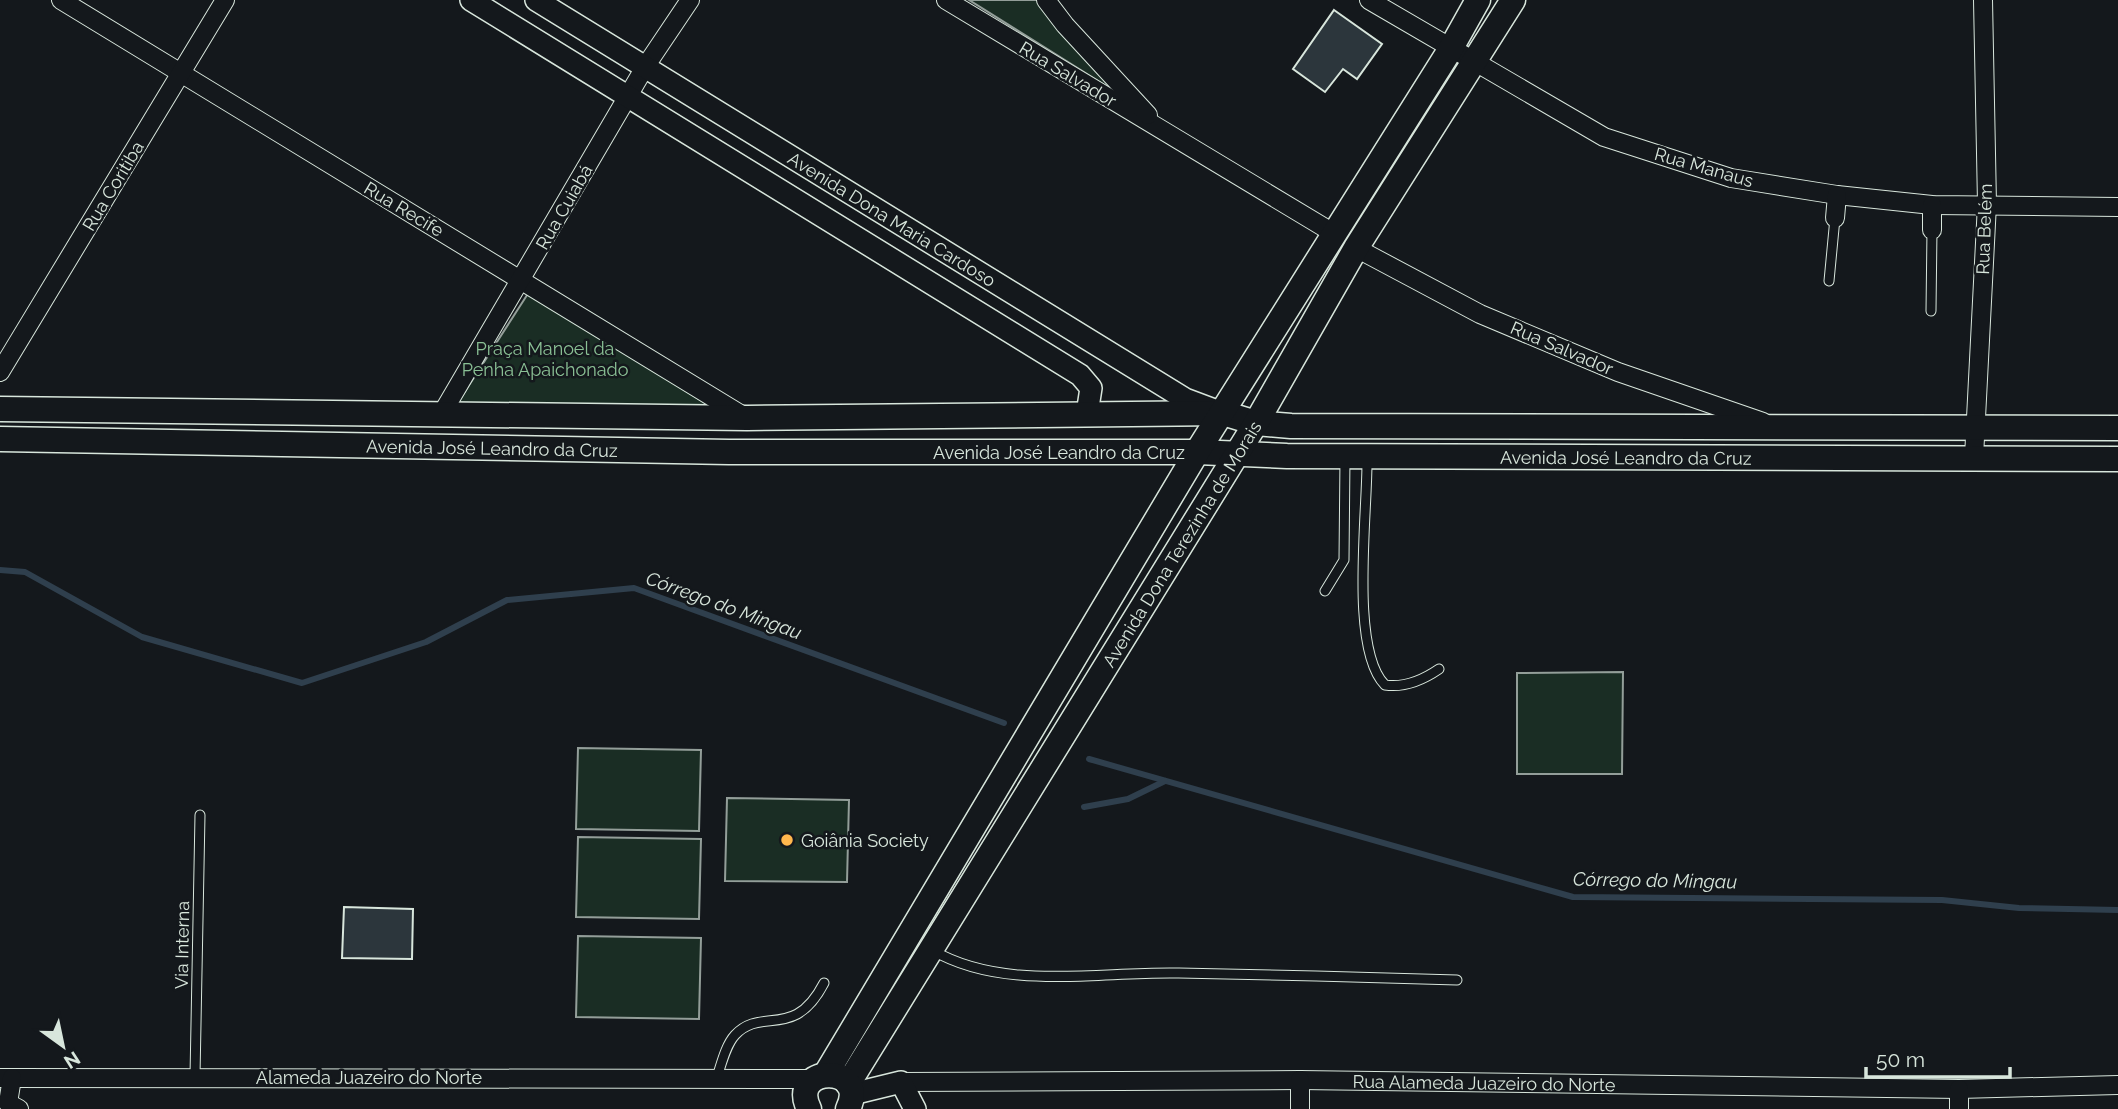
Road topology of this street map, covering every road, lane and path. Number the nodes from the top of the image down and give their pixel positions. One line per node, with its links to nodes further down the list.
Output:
1 (61, 0): 15 (street, Rua Recife)
2 (225, 0): 15 (street, Rua Coritiba)
3 (471, 0): 16 (street, Avenida Dona Maria Cardoso)
4 (536, 0): 14 (street, Avenida Dona Maria Cardoso)
5 (690, 0): 14 (street, Rua Cuiabá)
6 (946, 0): 17 (street, Rua Salvador)
7 (1046, 0): 17 (street)
8 (1369, 0): 12 (street, Rua Manaus)
9 (1478, 0): 12 (main road, Avenida Dona Terezinha de Morais)
10 (1513, 0): 13 (main road, Avenida Dona Terezinha de Morais)
11 (1983, 0): 19 (street, Rua Belém)
12 (1450, 50): 13 (street, Rua Manaus); 24 (main road, Avenida Dona Terezinha de Morais)
13 (1473, 64): 18 (street, Rua Manaus); 25 (main road, Avenida Dona Terezinha de Morais)
14 (645, 67): 16 (street, Rua Cuiabá); 31 (street, Avenida Dona Maria Cardoso)
15 (181, 73): 26 (street, Rua Recife); 29 (street, Rua Coritiba)
16 (629, 95): 26 (street, Rua Cuiabá); 32 (street, Avenida Dona Maria Cardoso)
17 (1163, 131): 24 (street, Rua Salvador)
18 (1838, 195): 20 (street, Rua Manaus); 22 (street)
19 (1987, 204): 20 (street, Rua Manaus); 21 (street, Rua Manaus); 36 (street, Rua Belém)
20 (1932, 205): 23 (street)
21 (2118, 207)
22 (1835, 218): 27 (lane)
23 (1932, 230): 28 (lane)
24 (1335, 234): 31 (main road, Avenida Dona Terezinha de Morais)
25 (1356, 248): 35 (main road, Avenida Dona Terezinha de Morais); 37 (street, Rua Salvador)
26 (522, 281): 33 (street, Rua Cuiabá); 34 (street, Rua Recife)
27 (1829, 281)
28 (1931, 311)
29 (0, 372)
30 (0, 409): 33 (main road, Avenida José Leandro da Cruz)
31 (1223, 413): 32 (main road, Avenida José Leandro da Cruz); 35 (main road, Avenida Dona Maria Cardoso); 40 (main road, Avenida Dona Terezinha de Morais)
32 (1087, 414): 34 (main road, Avenida José Leandro da Cruz)
33 (441, 415): 34 (main road, Avenida José Leandro da Cruz)
34 (747, 418)
35 (1256, 424): 37 (main road, Avenida José Leandro da Cruz); 41 (main road, Avenida Dona Terezinha de Morais)
36 (1975, 426): 37 (main road, Avenida José Leandro da Cruz); 38 (main road, Avenida José Leandro da Cruz); 43 (street, Rua Belém)
37 (1777, 427)
38 (2118, 428)
39 (0, 439): 40 (main road, Avenida José Leandro da Cruz)
40 (1198, 452): 41 (main road, Avenida José Leandro da Cruz); 59 (main road, Avenida Dona Terezinha de Morais)
41 (1237, 453): 42 (main road, Avenida José Leandro da Cruz); 48 (main road, Avenida Dona Terezinha de Morais)
42 (1356, 456): 43 (main road, Avenida José Leandro da Cruz); 45 (lane); 46 (lane)
43 (1974, 457): 44 (main road, Avenida José Leandro da Cruz)
44 (2118, 459)
45 (1325, 591)
46 (1439, 669)
47 (200, 815): 51 (lane, Via Interna)
48 (930, 949): 49 (lane); 59 (main road, Avenida Dona Terezinha de Morais)
49 (1457, 980)
50 (824, 983): 53 (lane)
51 (195, 1076): 52 (street, Alameda Juazeiro do Norte); 53 (street, Alameda Juazeiro do Norte)
52 (6, 1078): 60 (street)
53 (716, 1080): 54 (street, Alameda Juazeiro do Norte)
54 (737, 1080): 59 (street, Alameda Juazeiro do Norte); 61 (street, Alameda Juazeiro do Norte)
55 (1300, 1080): 56 (street, Rua Alameda Juazeiro do Norte); 58 (street, Rua Alameda Juazeiro do Norte); 63 (street)
56 (901, 1082): 59 (street, Rua Alameda Juazeiro do Norte); 62 (street)
57 (2118, 1085): 58 (street, Rua Alameda Juazeiro do Norte)
58 (1959, 1089): 64 (street)
59 (842, 1093): 61 (main road)
60 (11, 1107)
61 (807, 1107)
62 (915, 1109)
63 (1300, 1109)
64 (1959, 1109)

